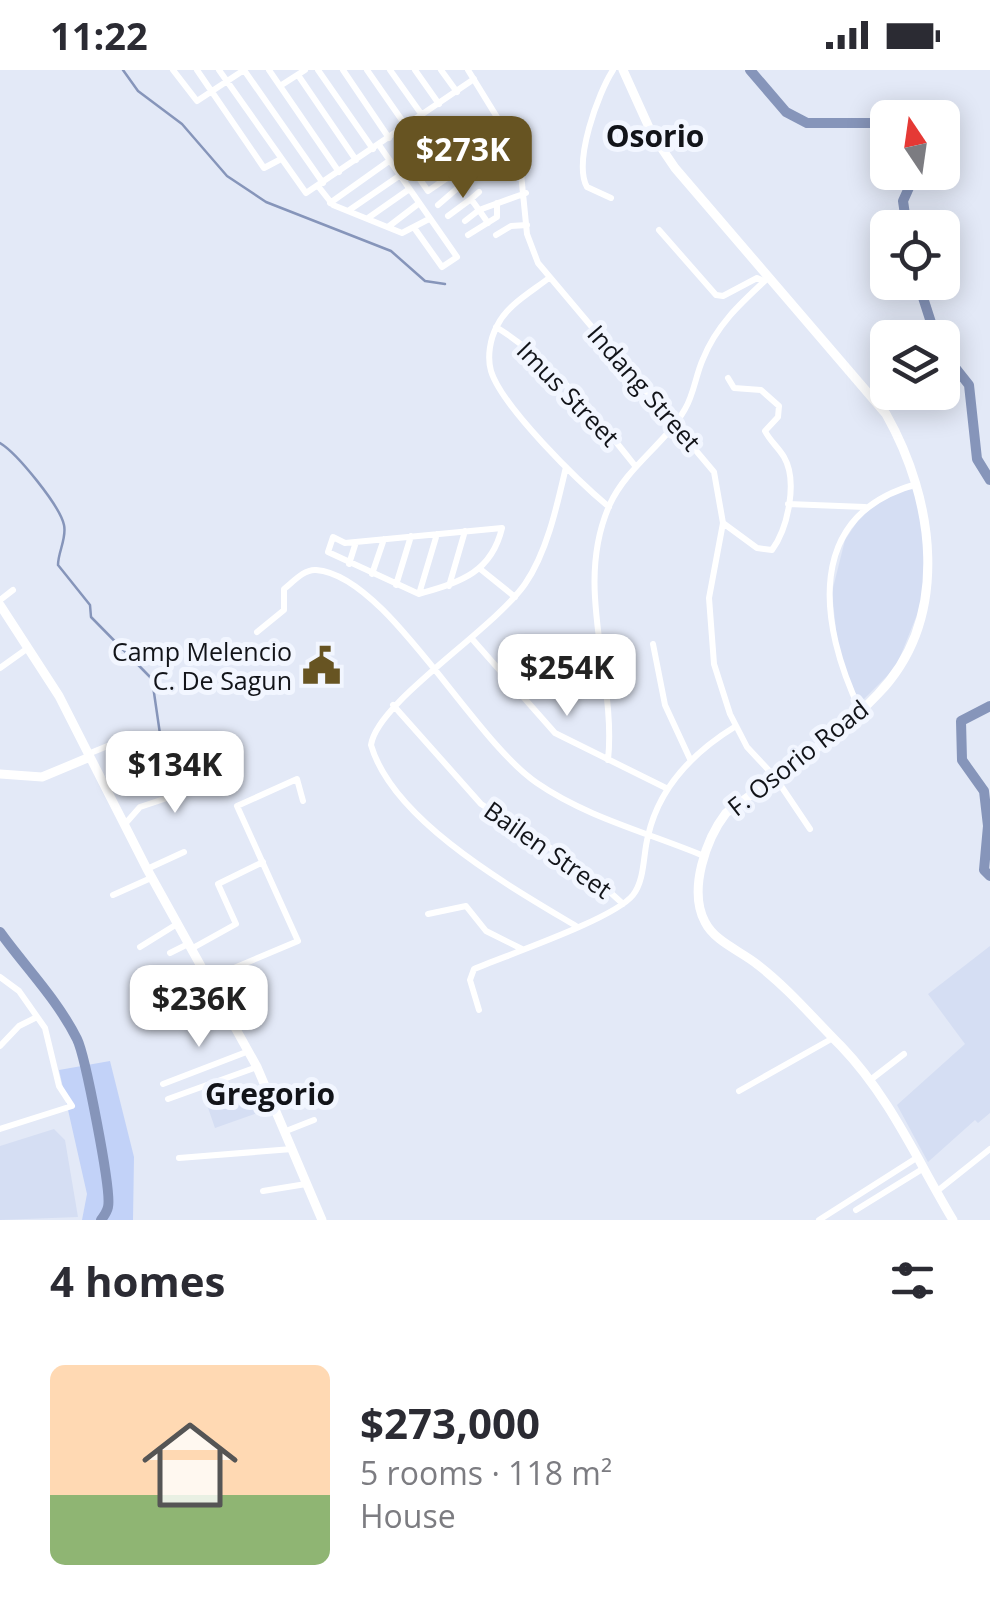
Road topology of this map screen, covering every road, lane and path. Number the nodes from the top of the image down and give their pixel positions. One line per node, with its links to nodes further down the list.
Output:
1 (174, 70): 19 (street)
2 (197, 70): 19 (street)
3 (219, 70): 17 (street)
4 (244, 70): 17 (street); 36 (street)
5 (269, 70): 18 (street)
6 (318, 70): 27 (street)
7 (343, 70): 26 (street)
8 (367, 70): 24 (street)
9 (390, 70): 22 (street)
10 (415, 70): 21 (street)
11 (441, 70): 20 (street)
12 (468, 70): 16 (street, Indang Street)
13 (613, 70): 41 (street)
14 (623, 70): 60 (street, F. Osorio Road)
15 (301, 72): 18 (street); 29 (street)
16 (474, 79): 20 (street); 23 (street, Indang Street)
17 (228, 82): 19 (street); 28 (street)
18 (280, 86): 32 (street)
19 (212, 92): 28 (street)
20 (456, 92): 21 (street)
21 (439, 104): 22 (street)
22 (422, 115): 24 (street)
23 (503, 121): 31 (street); 33 (street, Indang Street)
24 (406, 126): 26 (street)
25 (444, 126): 31 (street)
26 (389, 138): 27 (street)
27 (376, 147): 29 (street); 30 (street)
28 (280, 159): 36 (street)
29 (356, 160): 32 (street)
30 (389, 161): 34 (street); 42 (street)
31 (411, 168): 35 (street)
32 (340, 172): 36 (street)
33 (522, 172): 39 (street, Indang Street); 45 (street)
34 (399, 176): 37 (street); 47 (street)
35 (450, 176)
36 (320, 184): 42 (street)
37 (408, 190): 44 (street); 49 (street)
38 (479, 192): 40 (street)
39 (526, 193): 43 (street); 53 (street, Indang Street)
40 (471, 198): 46 (street); 48 (street)
41 (611, 198)
42 (330, 203): 47 (street)
43 (496, 203): 46 (street); 52 (street)
44 (418, 204): 50 (street); 54 (street)
45 (438, 204)
46 (479, 210): 51 (street); 52 (street)
47 (348, 211): 49 (street)
48 (448, 216)
49 (368, 218): 54 (street)
50 (429, 219): 55 (street); 55 (street)
51 (464, 222)
52 (488, 223): 57 (street)
53 (527, 225): 58 (street); 59 (street, Indang Street)
54 (388, 227): 55 (street)
55 (415, 230)
56 (659, 230): 60 (street)
57 (468, 235)
58 (496, 235)
59 (549, 278): 61 (street); 63 (street, Indang Street)
60 (766, 279): 63 (street); 66 (street, F. Osorio Road)
61 (496, 327): 64 (street, Imus Street); 65 (street)
62 (728, 378): 67 (street)
63 (674, 422): 64 (street); 70 (street, Indang Street)
64 (636, 467): 68 (street)
65 (566, 468): 68 (street); 83 (street)
66 (917, 484): 69 (street); 92 (street, F. Osorio Road)
67 (788, 504): 69 (street); 70 (street)
68 (609, 507): 97 (street)
69 (866, 507): 92 (street)
70 (724, 523): 93 (street, Indang Street)
71 (465, 532): 72 (street); 77 (street); 80 (street)
72 (437, 534): 73 (street); 82 (street)
73 (411, 536): 74 (street); 79 (street)
74 (384, 539): 75 (street); 78 (street)
75 (356, 542): 76 (street); 76 (street)
76 (349, 564): 78 (street)
77 (479, 568): 80 (street); 83 (street)
78 (372, 574): 79 (street)
79 (396, 585): 82 (street)
80 (448, 586): 82 (street)
81 (12, 590): 84 (street)
82 (419, 594)
83 (515, 597): 86 (street)
84 (0, 603): 88 (street)
85 (257, 632): 90 (street)
86 (472, 640): 90 (street); 97 (street)
87 (653, 644): 96 (street)
88 (29, 648): 89 (street); 95 (street)
89 (0, 668)
90 (434, 673): 91 (street); 105 (street)
91 (393, 705): 111 (street, Bailen Street); 114 (street)
92 (860, 710): 99 (street, F. Osorio Road)
93 (736, 726): 96 (street); 99 (street, Indang Street)
94 (132, 736): 95 (street)
95 (89, 755): 98 (street); 103 (street)
96 (690, 759): 101 (street)
97 (608, 760): 101 (street)
98 (0, 774)
99 (775, 777): 104 (street, Indang Street); 107 (street, F. Osorio Road)
100 (208, 784): 103 (street)
101 (668, 789): 105 (street)
102 (303, 801): 108 (street)
103 (124, 825): 109 (street)
104 (810, 830)
105 (648, 833): 107 (street); 111 (street)
106 (184, 852): 109 (street)
107 (704, 856): 123 (street, F. Osorio Road)
108 (263, 862): 115 (street); 120 (street)
109 (149, 873): 110 (street); 113 (street)
110 (113, 895)
111 (624, 904): 114 (street)
112 (428, 914): 117 (street)
113 (177, 924): 115 (street); 116 (street)
114 (576, 926): 117 (street)
115 (189, 946): 118 (street); 120 (street)
116 (140, 947)
117 (522, 948): 121 (street)
118 (170, 953)
119 (0, 977): 122 (street)
120 (208, 979): 125 (street)
121 (479, 1010)
122 (38, 1017): 124 (street); 133 (street)
123 (832, 1038): 128 (street, F. Osorio Road); 130 (street)
124 (0, 1046)
125 (248, 1051): 127 (street); 129 (street)
126 (904, 1054): 128 (street)
127 (258, 1067): 131 (street); 134 (street)
128 (870, 1081): 137 (street, F. Osorio Road)
129 (162, 1084)
130 (739, 1091)
131 (168, 1099)
132 (314, 1120): 134 (street)
133 (0, 1129)
134 (286, 1131): 135 (street)
135 (292, 1148): 138 (street); 140 (street)
136 (990, 1149): 142 (street)
137 (918, 1157): 139 (street, F. Osorio Road); 145 (street)
138 (179, 1158)
139 (924, 1168): 142 (street, F. Osorio Road); 143 (street)
140 (307, 1184): 141 (street); 144 (street)
141 (263, 1191)
142 (936, 1192): 146 (street, F. Osorio Road)
143 (856, 1210)
144 (322, 1220)
145 (819, 1220)
146 (953, 1220)

